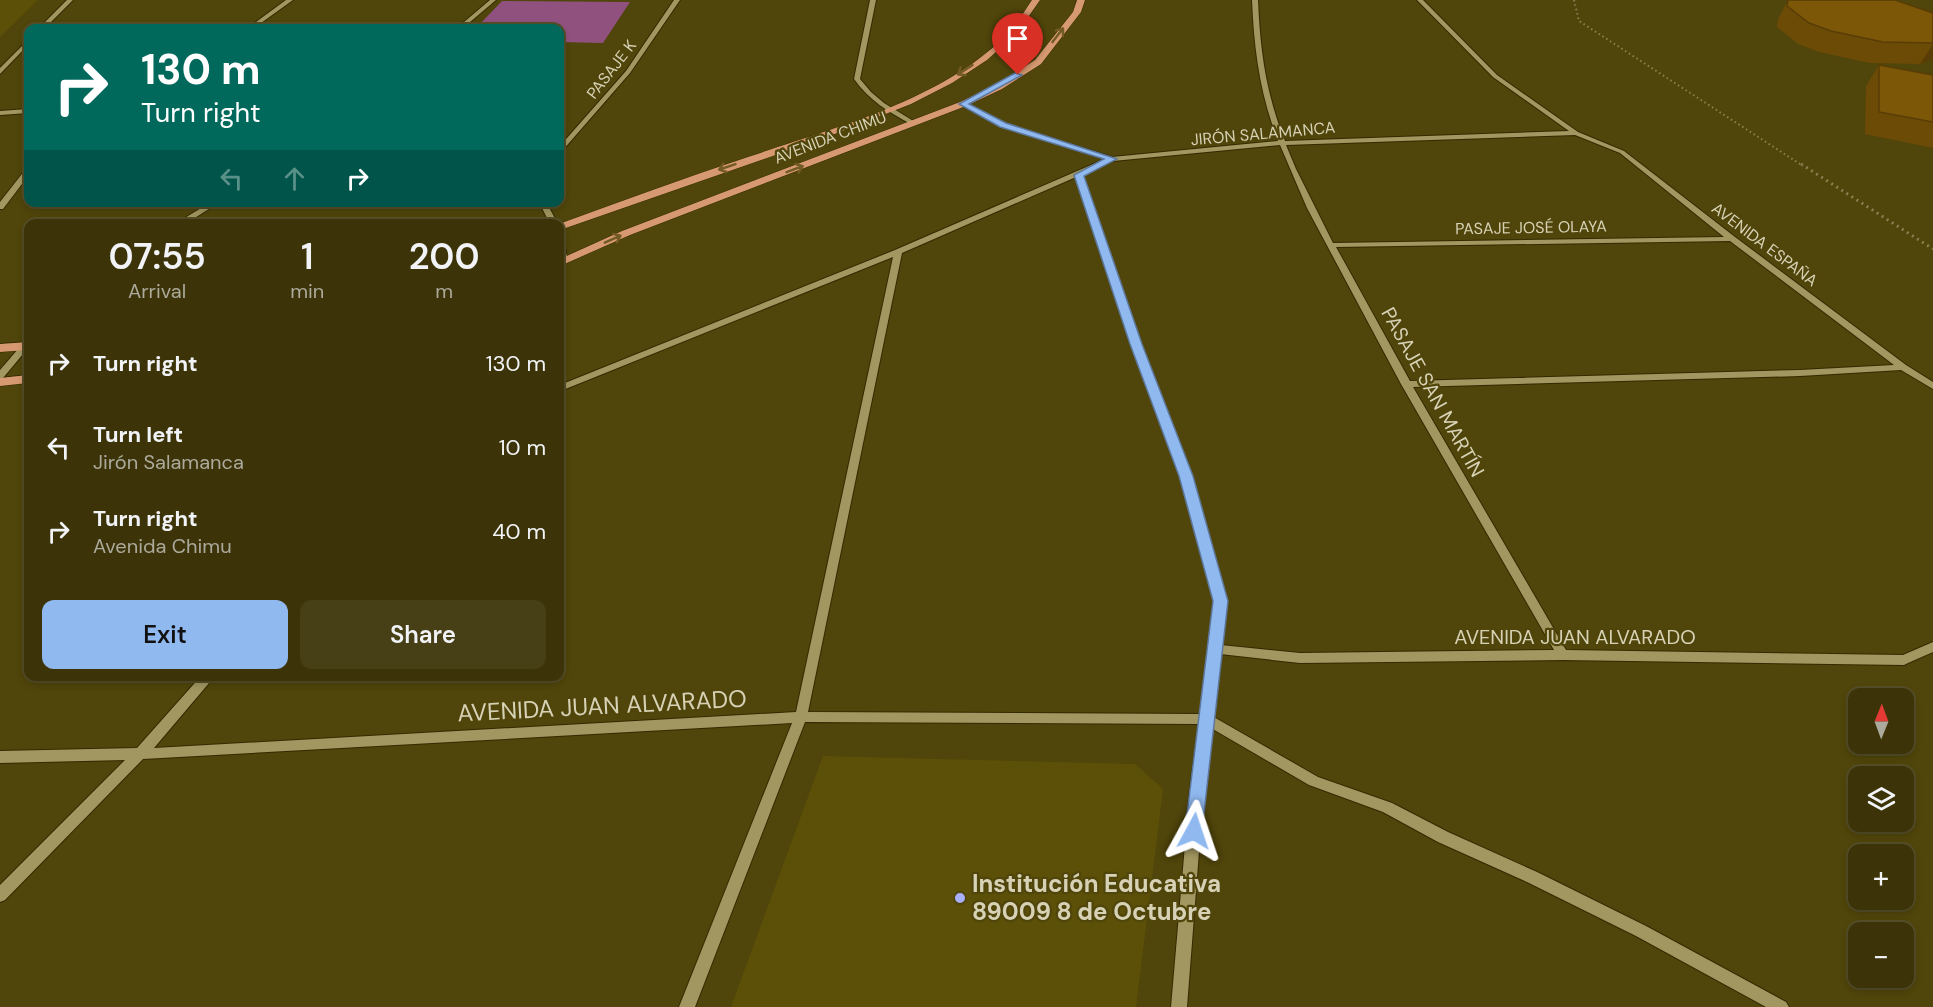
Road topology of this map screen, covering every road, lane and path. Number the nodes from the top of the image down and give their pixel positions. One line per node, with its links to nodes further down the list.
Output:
1 (70, 0): 11 (street)
2 (290, 0): 12 (street)
3 (493, 0): 13 (street)
4 (677, 0): 23 (street, PASAJE K)
5 (873, 0): 17 (street)
6 (1036, 0): 17 (main road, AVENIDA CHIMU, one-way to 17)
7 (1081, 0): 16 (main road, AVENIDA CHIMU, one-way to 7)
8 (1255, 0): 22 (street, PASAJE SAN MARTÍN)
9 (1420, 0): 21 (street)
10 (1574, 0): 33 (path)
11 (46, 24)
12 (257, 24)
13 (465, 24)
14 (24, 46): 15 (street)
15 (0, 72)
16 (963, 104): 20 (main road, AVENIDA CHIMU); 24 (street, JIRÓN SALAMANCA)
17 (888, 110): 20 (street); 30 (main road, AVENIDA CHIMU, one-way to 30)
18 (24, 111): 19 (street)
19 (0, 114)
20 (913, 123): 35 (main road, AVENIDA CHIMU, one-way to 20)
21 (1576, 133): 22 (street, JIRÓN SALAMANCA); 31 (street, AVENIDA ESPAÑA)
22 (1280, 142): 24 (street, JIRÓN SALAMANCA); 32 (street, PASAJE SAN MARTÍN)
23 (564, 145)
24 (1112, 159): 25 (street)
25 (1079, 175): 34 (street); 47 (street)
26 (24, 177): 27 (street)
27 (0, 207)
28 (208, 207): 29 (street)
29 (188, 219)
30 (564, 226)
31 (1732, 239): 32 (street, PASAJE JOSÉ OLAYA); 39 (street, AVENIDA ESPAÑA)
32 (1331, 245): 43 (street, PASAJE SAN MARTÍN)
33 (1933, 249)
34 (898, 252): 44 (street); 50 (street)
35 (564, 263)
36 (24, 345): 37 (main road)
37 (0, 348)
38 (24, 348): 40 (street)
39 (1903, 367): 43 (street); 45 (street, AVENIDA ESPAÑA)
40 (0, 376)
41 (24, 380): 42 (main road)
42 (0, 382)
43 (1406, 384): 48 (street, PASAJE SAN MARTÍN)
44 (564, 386)
45 (1933, 386)
46 (1933, 647): 48 (street, AVENIDA JUAN ALVARADO)
47 (1215, 649): 48 (street, AVENIDA JUAN ALVARADO); 51 (street)
48 (1563, 655)
49 (205, 681): 52 (street)
50 (801, 717): 51 (street, AVENIDA JUAN ALVARADO); 52 (street, AVENIDA JUAN ALVARADO); 55 (street)
51 (1207, 719): 56 (street); 57 (street)
52 (140, 754): 53 (street, AVENIDA JUAN ALVARADO); 54 (street)
53 (0, 757)
54 (0, 895)
55 (687, 1007)
56 (1179, 1007)
57 (1781, 1007)

